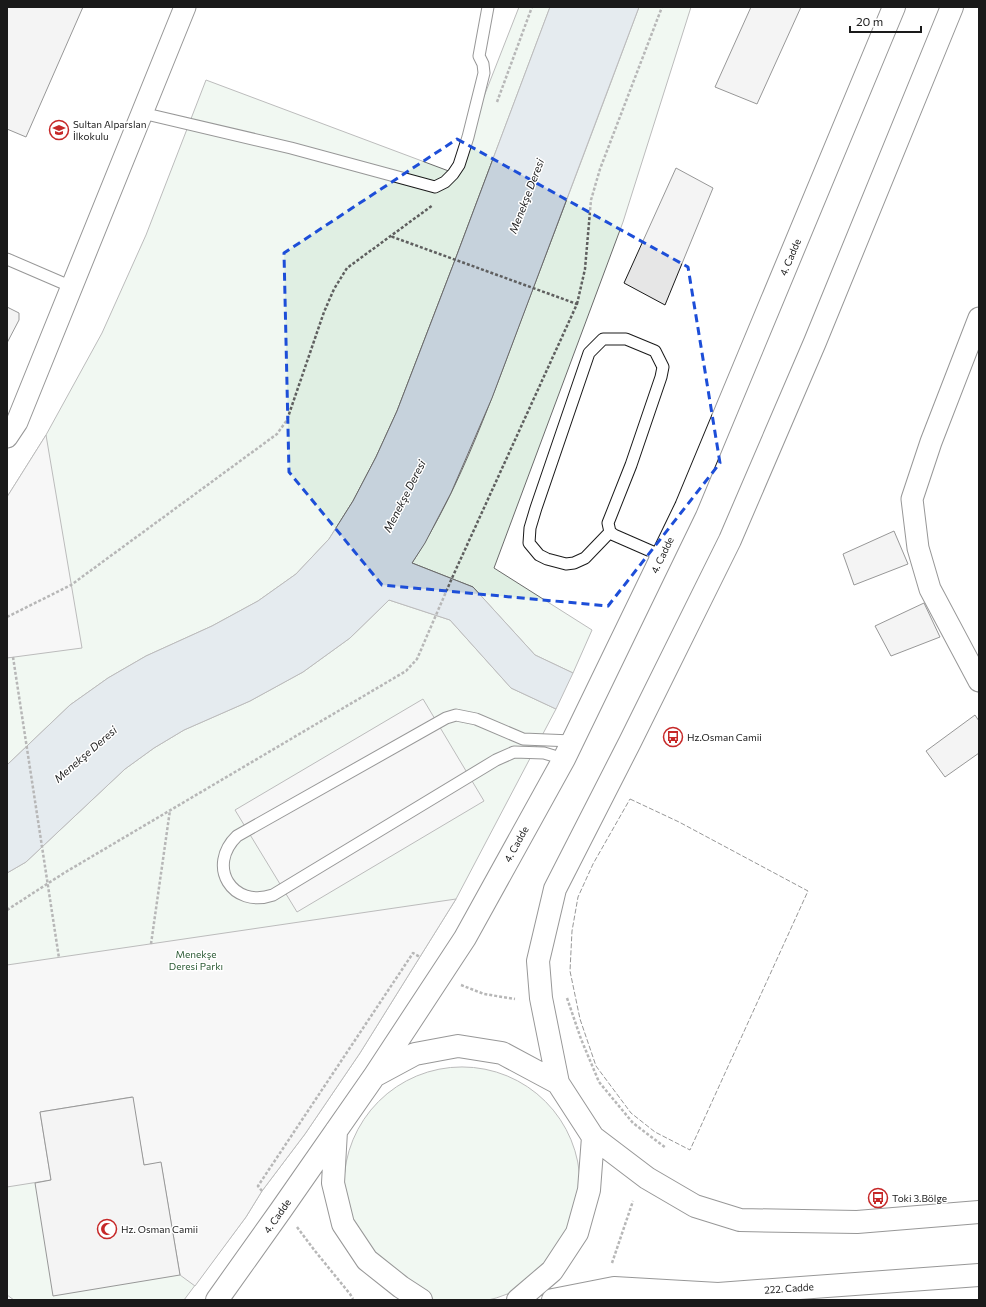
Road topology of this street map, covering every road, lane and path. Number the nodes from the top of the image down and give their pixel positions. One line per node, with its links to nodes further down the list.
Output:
1 (185, 7): 6 (street)
2 (488, 7): 6 (lane)
3 (662, 7): 9 (path)
4 (894, 7): 13 (main road, 4. Cadde)
5 (952, 7): 27 (main road)
6 (142, 113): 8 (street)
7 (7, 259): 8 (lane)
8 (72, 287): 11 (street)
9 (577, 304): 14 (path); 18 (path)
10 (979, 318): 16 (street)
11 (7, 437)
12 (610, 532): 12 (lane); 13 (lane)
13 (662, 556): 17 (main road, 4. Cadde)
14 (7, 617)
15 (13, 657): 22 (path, bridge)
16 (979, 680)
17 (568, 750): 17 (lane); 26 (main road, 4. Cadde)
18 (170, 810): 19 (path); 20 (path)
19 (7, 910)
20 (151, 944)
21 (420, 957): 31 (path)
22 (59, 958)
23 (459, 984): 25 (path)
24 (567, 998): 30 (path)
25 (515, 999)
26 (375, 1075): 27 (main road); 28 (main road, 4. Cadde)
27 (558, 1083): 29 (main road)
28 (336, 1131): 37 (main road, 4. Cadde); 39 (main road)
29 (593, 1137): 33 (main road); 40 (main road)
30 (666, 1148)
31 (262, 1191)
32 (633, 1201): 35 (path)
33 (979, 1212)
34 (297, 1227): 38 (path)
35 (612, 1263)
36 (979, 1274): 41 (main road, 222. Cadde)
37 (216, 1300)
38 (353, 1300)
39 (421, 1300)
40 (518, 1300)
41 (553, 1300)

